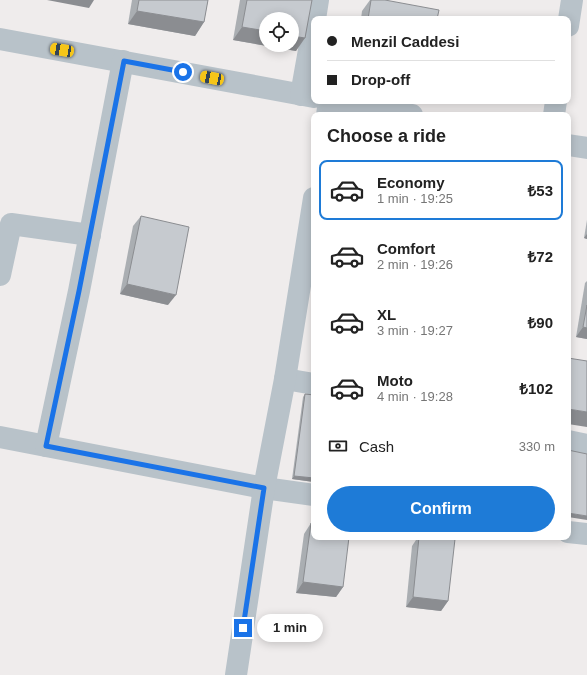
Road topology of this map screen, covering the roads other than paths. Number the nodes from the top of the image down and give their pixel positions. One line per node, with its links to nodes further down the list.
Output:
1 (318, 0): 3 (street)
2 (572, 0): 4 (street)
3 (315, 16)
4 (570, 16)
5 (0, 39): 7 (street)
6 (311, 59): 8 (street)
7 (124, 61): 8 (street); 14 (street)
8 (308, 96)
9 (354, 104): 10 (street)
10 (396, 112)
11 (571, 145): 12 (street)
12 (587, 148)
13 (311, 217): 16 (street)
14 (90, 235): 15 (street); 21 (street)
15 (0, 275)
16 (285, 379): 17 (street); 22 (street)
17 (311, 383)
18 (0, 437): 21 (street)
19 (571, 442): 20 (street)
20 (587, 445)
21 (46, 446): 22 (street)
22 (264, 488): 23 (street); 26 (street)
23 (311, 495)
24 (571, 532): 25 (street)
25 (587, 534)
26 (236, 675)

